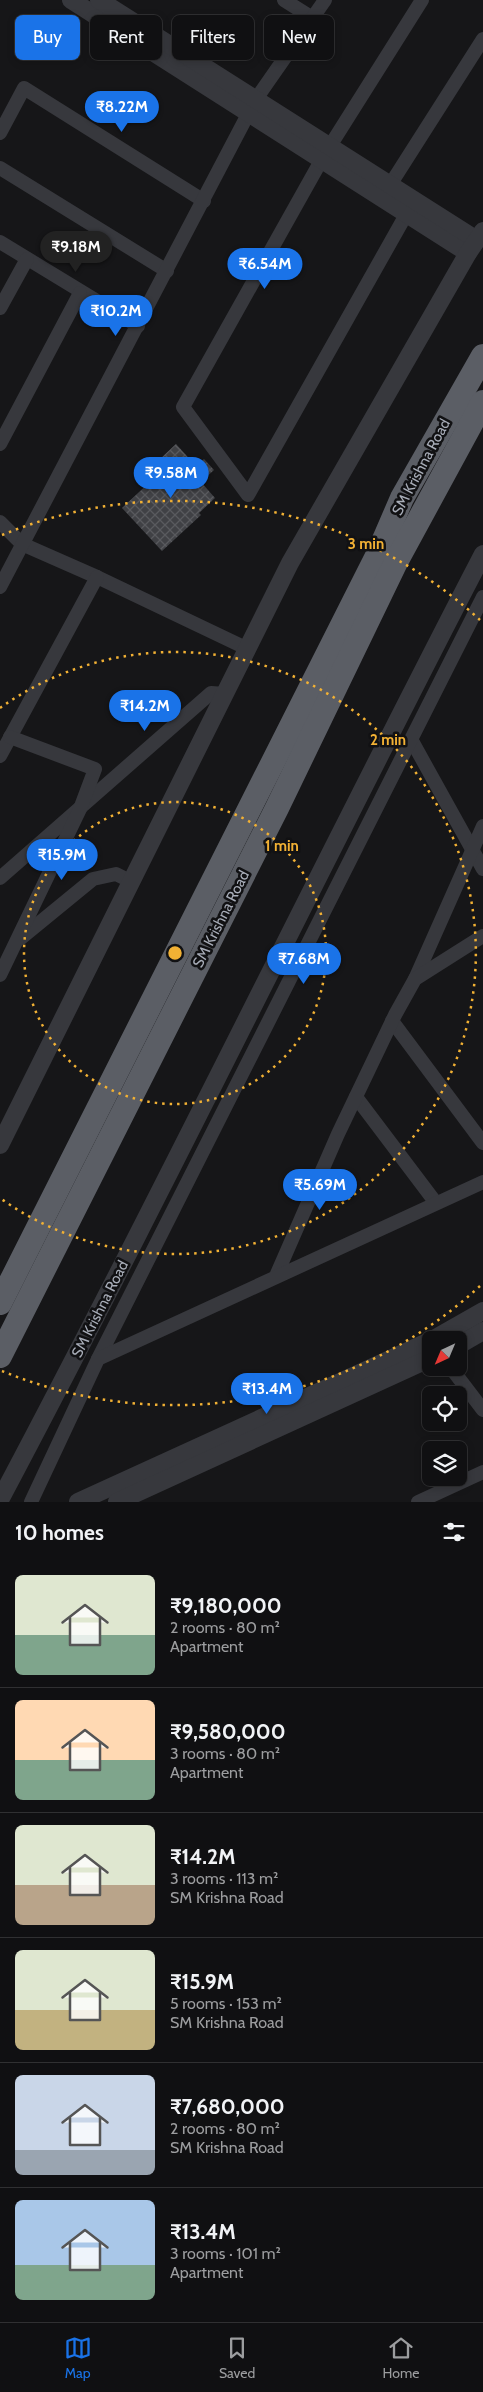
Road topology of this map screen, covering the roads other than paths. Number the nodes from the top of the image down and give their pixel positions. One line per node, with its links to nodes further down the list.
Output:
1 (71, 0): 10 (street)
2 (99, 0): 10 (street)
3 (284, 0): 6 (street)
4 (325, 0): 7 (street)
5 (422, 0): 12 (street)
6 (308, 15)
7 (316, 15)
8 (483, 39): 14 (street)
9 (285, 60): 10 (street)
10 (252, 106): 12 (street); 15 (street)
11 (0, 133): 15 (street)
12 (326, 153): 14 (street); 16 (street); 16 (street)
13 (0, 168): 20 (street)
14 (390, 185): 17 (street)
15 (204, 201): 20 (street)
16 (407, 213): 17 (street)
17 (476, 241): 34 (street)
18 (0, 242): 19 (street)
19 (27, 259): 21 (street); 22 (street)
20 (167, 271): 23 (street)
21 (80, 292): 23 (street); 26 (street)
22 (0, 308)
23 (138, 326): 28 (street)
24 (483, 356): 30 (highway, SM Krishna Road)
25 (483, 402): 30 (highway, SM Krishna Road)
26 (0, 444)
27 (0, 522): 28 (street)
28 (22, 544): 31 (street); 32 (street)
29 (483, 554): 67 (street, SM Krishna Road)
30 (387, 559): 57 (highway, SM Krishna Road); 61 (highway, SM Krishna Road)
31 (97, 577): 34 (street); 36 (street)
32 (0, 587)
33 (483, 597): 37 (street)
34 (248, 649): 35 (street)
35 (226, 694): 39 (street); 44 (street)
36 (10, 737): 38 (street); 39 (street)
37 (412, 741): 41 (street); 62 (street)
38 (0, 756)
39 (80, 809): 43 (street); 46 (street)
40 (483, 826): 41 (street)
41 (472, 848): 42 (street); 49 (street)
42 (483, 869)
43 (0, 878)
44 (132, 882): 46 (street); 53 (street)
45 (483, 936): 49 (street)
46 (18, 940): 47 (street); 48 (street)
47 (0, 956)
48 (0, 975)
49 (415, 979): 50 (street)
50 (392, 1021): 51 (street); 52 (street)
51 (356, 1097): 55 (street); 56 (street)
52 (483, 1143)
53 (0, 1145)
54 (483, 1182): 55 (street)
55 (436, 1203): 56 (street)
56 (276, 1276): 62 (street)
57 (0, 1304)
58 (483, 1311): 69 (street)
59 (483, 1331): 60 (street)
60 (468, 1340)
61 (0, 1356)
62 (98, 1359): 68 (street)
63 (422, 1362): 70 (street)
64 (457, 1376): 65 (street)
65 (483, 1410)
66 (483, 1472): 71 (street)
67 (0, 1500)
68 (31, 1502)
69 (78, 1502)
70 (117, 1502)
71 (418, 1502)

